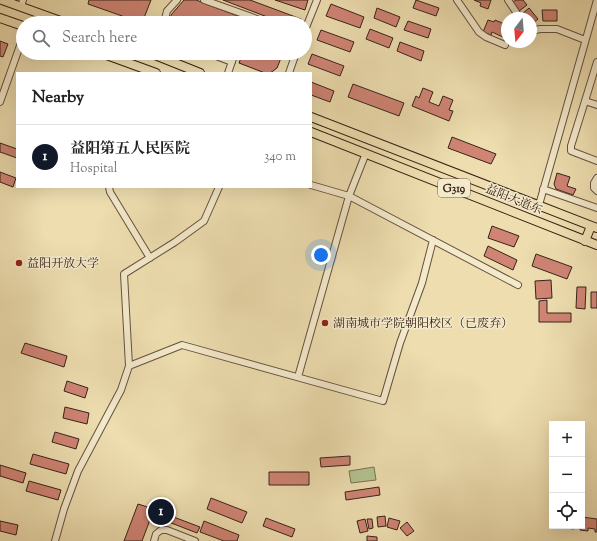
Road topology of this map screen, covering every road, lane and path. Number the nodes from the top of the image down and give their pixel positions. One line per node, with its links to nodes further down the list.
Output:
1 (2, 0): 8 (main road)
2 (177, 0): 11 (street)
3 (204, 0): 12 (street)
4 (317, 0): 13 (street)
5 (457, 0): 18 (street)
6 (508, 0): 9 (street)
7 (596, 0): 17 (street)
8 (22, 3): 10 (main road)
9 (516, 12)
10 (51, 16)
11 (166, 16)
12 (249, 16)
13 (311, 16)
14 (0, 18): 15 (main road)
15 (16, 24)
16 (537, 30): 17 (street)
17 (585, 40): 41 (street)
18 (501, 43)
19 (16, 57): 31 (street)
20 (120, 60): 26 (main road)
21 (169, 60): 27 (main road)
22 (227, 60): 24 (street)
23 (294, 60): 29 (street)
24 (232, 62): 28 (street)
25 (597, 62): 30 (street)
26 (153, 72)
27 (198, 72)
28 (228, 72)
29 (289, 72)
30 (585, 101): 32 (street); 36 (street)
31 (0, 102)
32 (597, 105)
33 (312, 117): 44 (main road, G319)
34 (312, 132): 35 (main road, 益阳大道东 / G319)
35 (366, 152): 43 (street); 48 (main road, 益阳大道东 / G319)
36 (597, 161)
37 (597, 178): 42 (street)
38 (312, 185): 43 (street)
39 (109, 188): 50 (street)
40 (219, 188): 50 (street)
41 (543, 189): 44 (street); 45 (street)
42 (597, 191)
43 (350, 196): 47 (street); 53 (street)
44 (538, 205): 46 (main road, G319)
45 (597, 208)
46 (594, 227): 48 (main road)
47 (433, 240): 51 (street); 53 (street)
48 (585, 241): 49 (main road, 益阳大道东 / G319)
49 (597, 245)
50 (150, 258): 52 (street)
51 (518, 285)
52 (129, 366): 53 (street); 54 (street)
53 (298, 377)
54 (55, 541)
55 (154, 541): 56 (street)
56 (195, 541)

